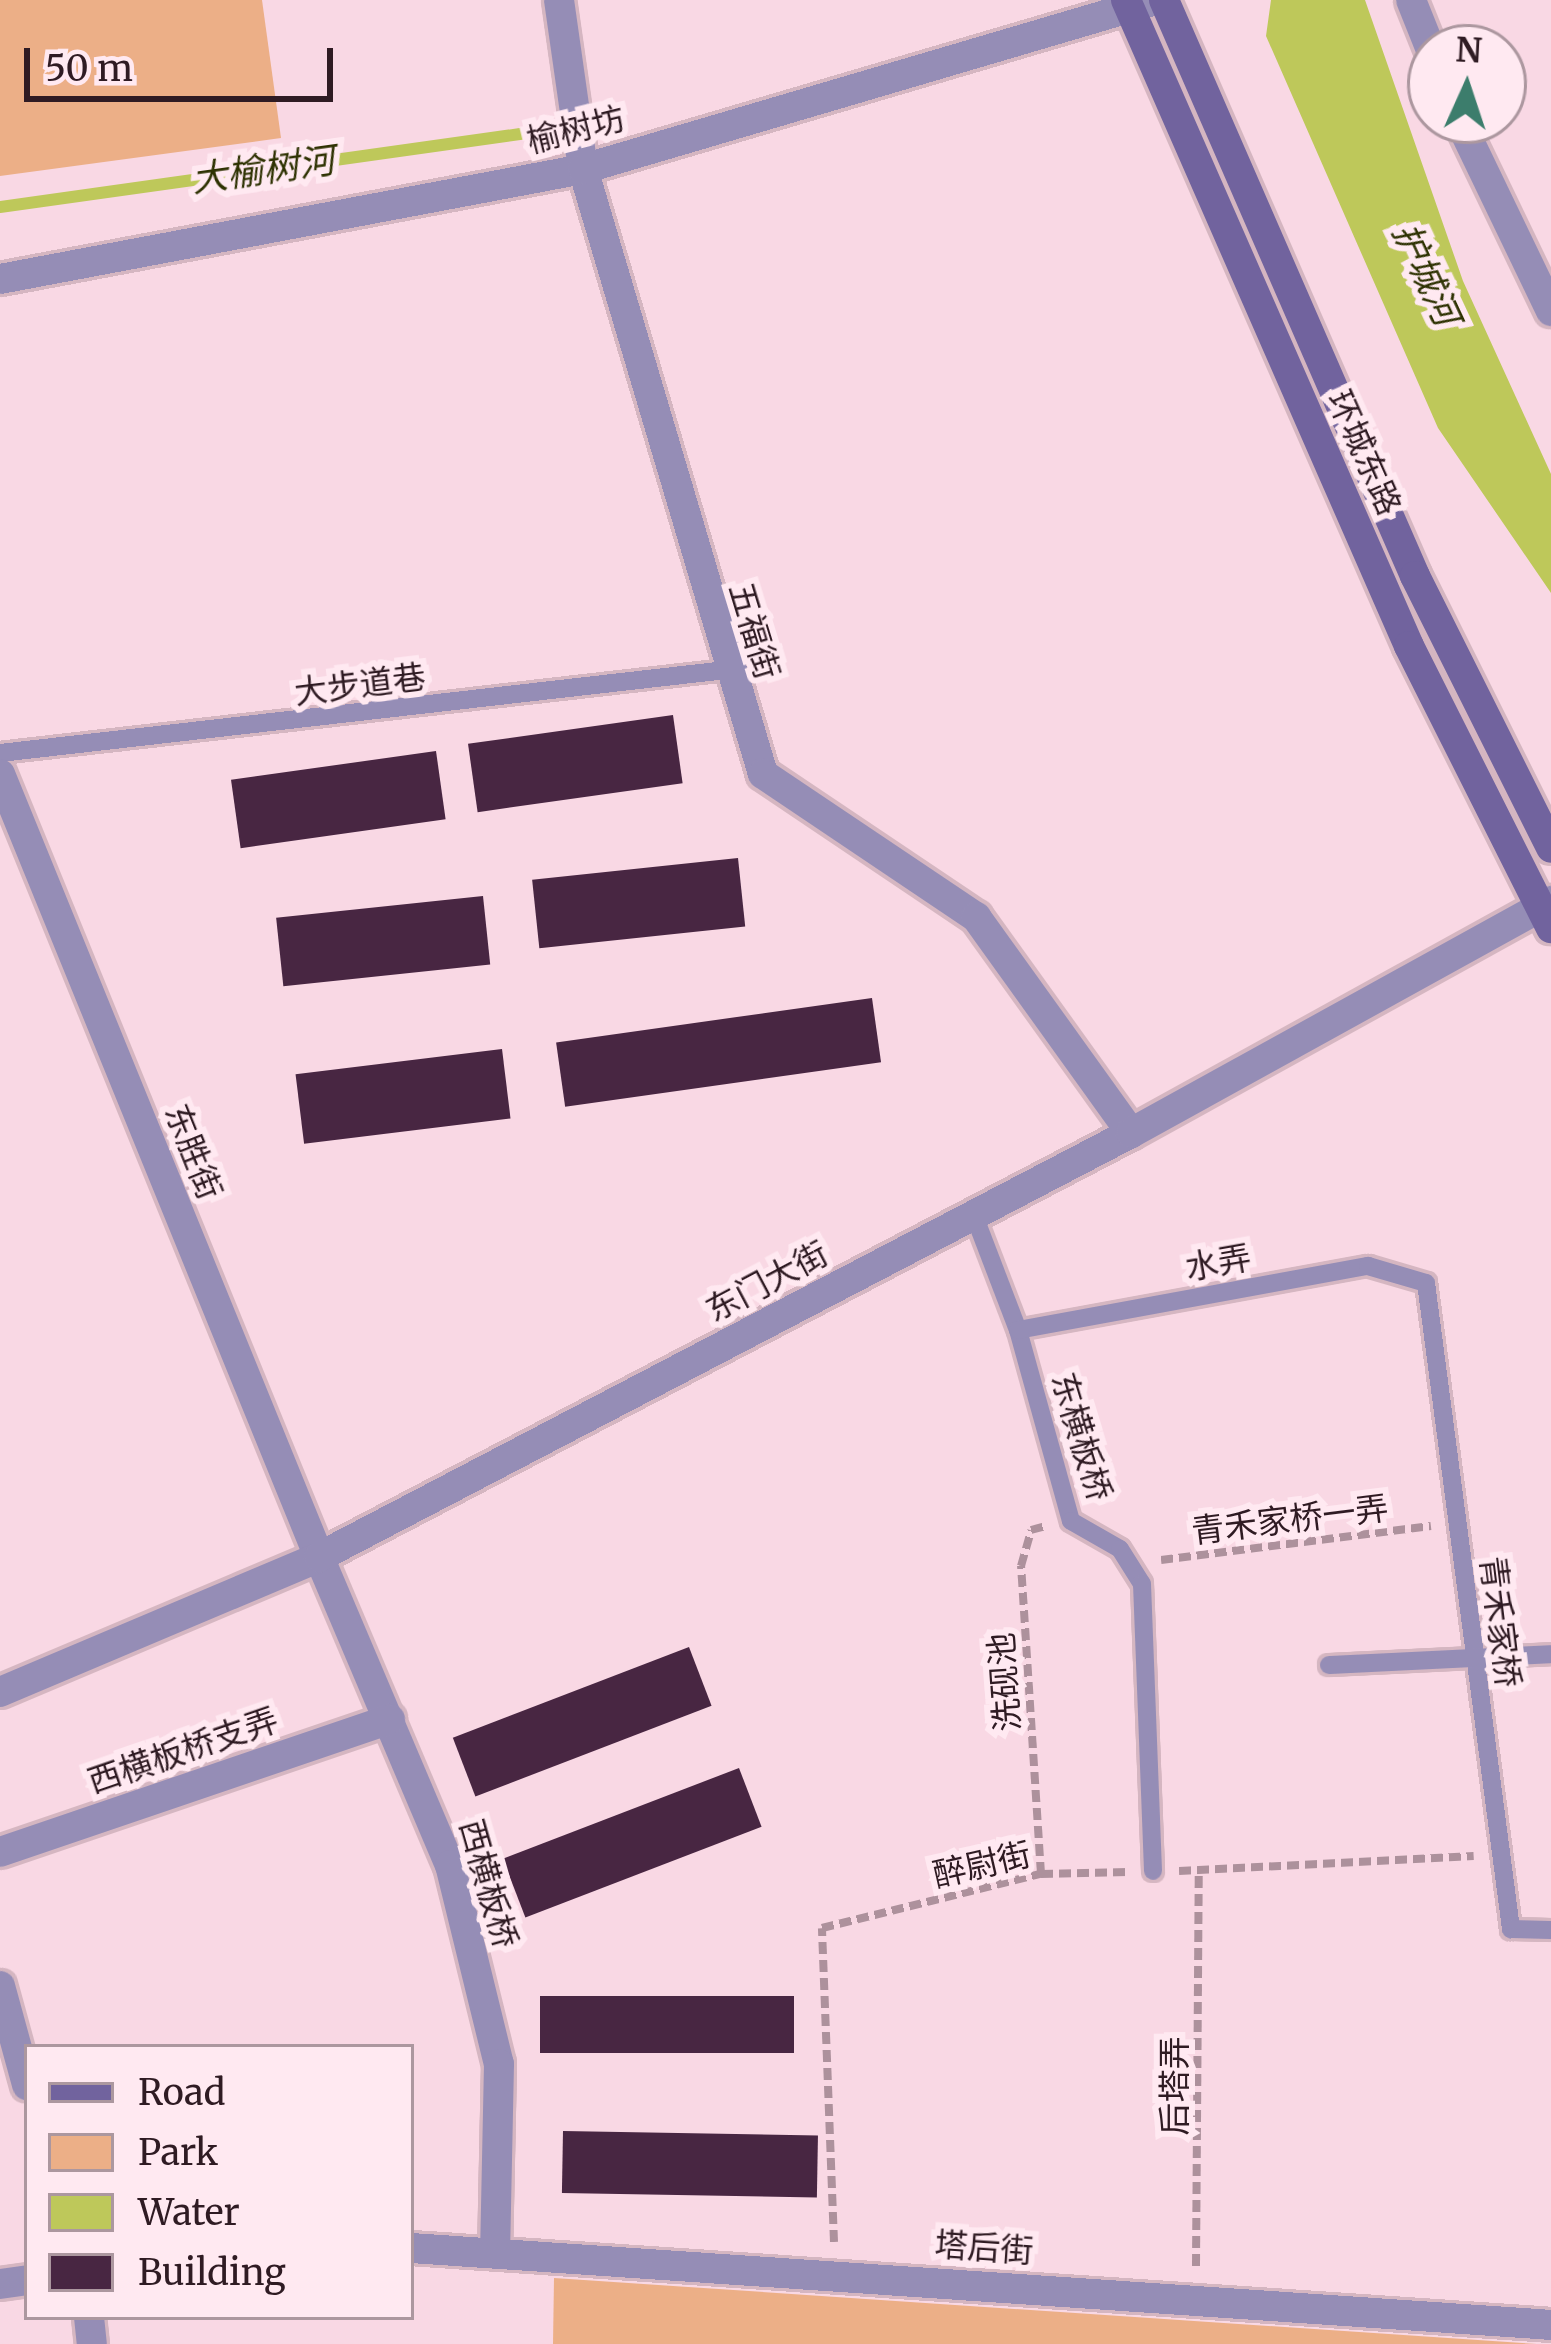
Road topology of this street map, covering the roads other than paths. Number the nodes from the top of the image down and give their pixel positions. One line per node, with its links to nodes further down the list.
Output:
1 (559, 0): 4 (street, 五福街)
2 (1144, 2): 4 (street, 榆树坊); 10 (main road, 环城东路); 11 (main road, 环城东路)
3 (1471, 144): 6 (street)
4 (583, 169): 5 (street, 榆树坊); 7 (street, 五福街)
5 (0, 279)
6 (1551, 311)
7 (727, 670): 8 (lane, 大步道巷); 12 (street, 五福街)
8 (0, 753)
9 (0, 774): 16 (street, 东胜街)
10 (1551, 848)
11 (1547, 912): 12 (street, 东门大街)
12 (1132, 1133): 13 (street, 东门大街)
13 (974, 1215): 15 (lane, 东横板桥); 16 (street, 东门大街)
14 (1426, 1283): 15 (lane, 水弄); 17 (lane, 青禾家桥)
15 (1018, 1330): 23 (lane, 东横板桥)
16 (319, 1557): 20 (street, 东门大街); 21 (street, 西横板桥)
17 (1474, 1654): 18 (lane); 19 (lane); 24 (lane, 青禾家桥)
18 (1551, 1654)
19 (1329, 1665)
20 (0, 1692)
21 (390, 1719): 22 (street, 西横板桥支弄); 28 (street, 西横板桥)
22 (0, 1852)
23 (1154, 1871)
24 (1551, 1930)
25 (0, 1986): 26 (street)
26 (24, 2074)
27 (414, 2248): 28 (street, 塔后街)
28 (495, 2252): 29 (street, 塔后街)
29 (1551, 2325)

